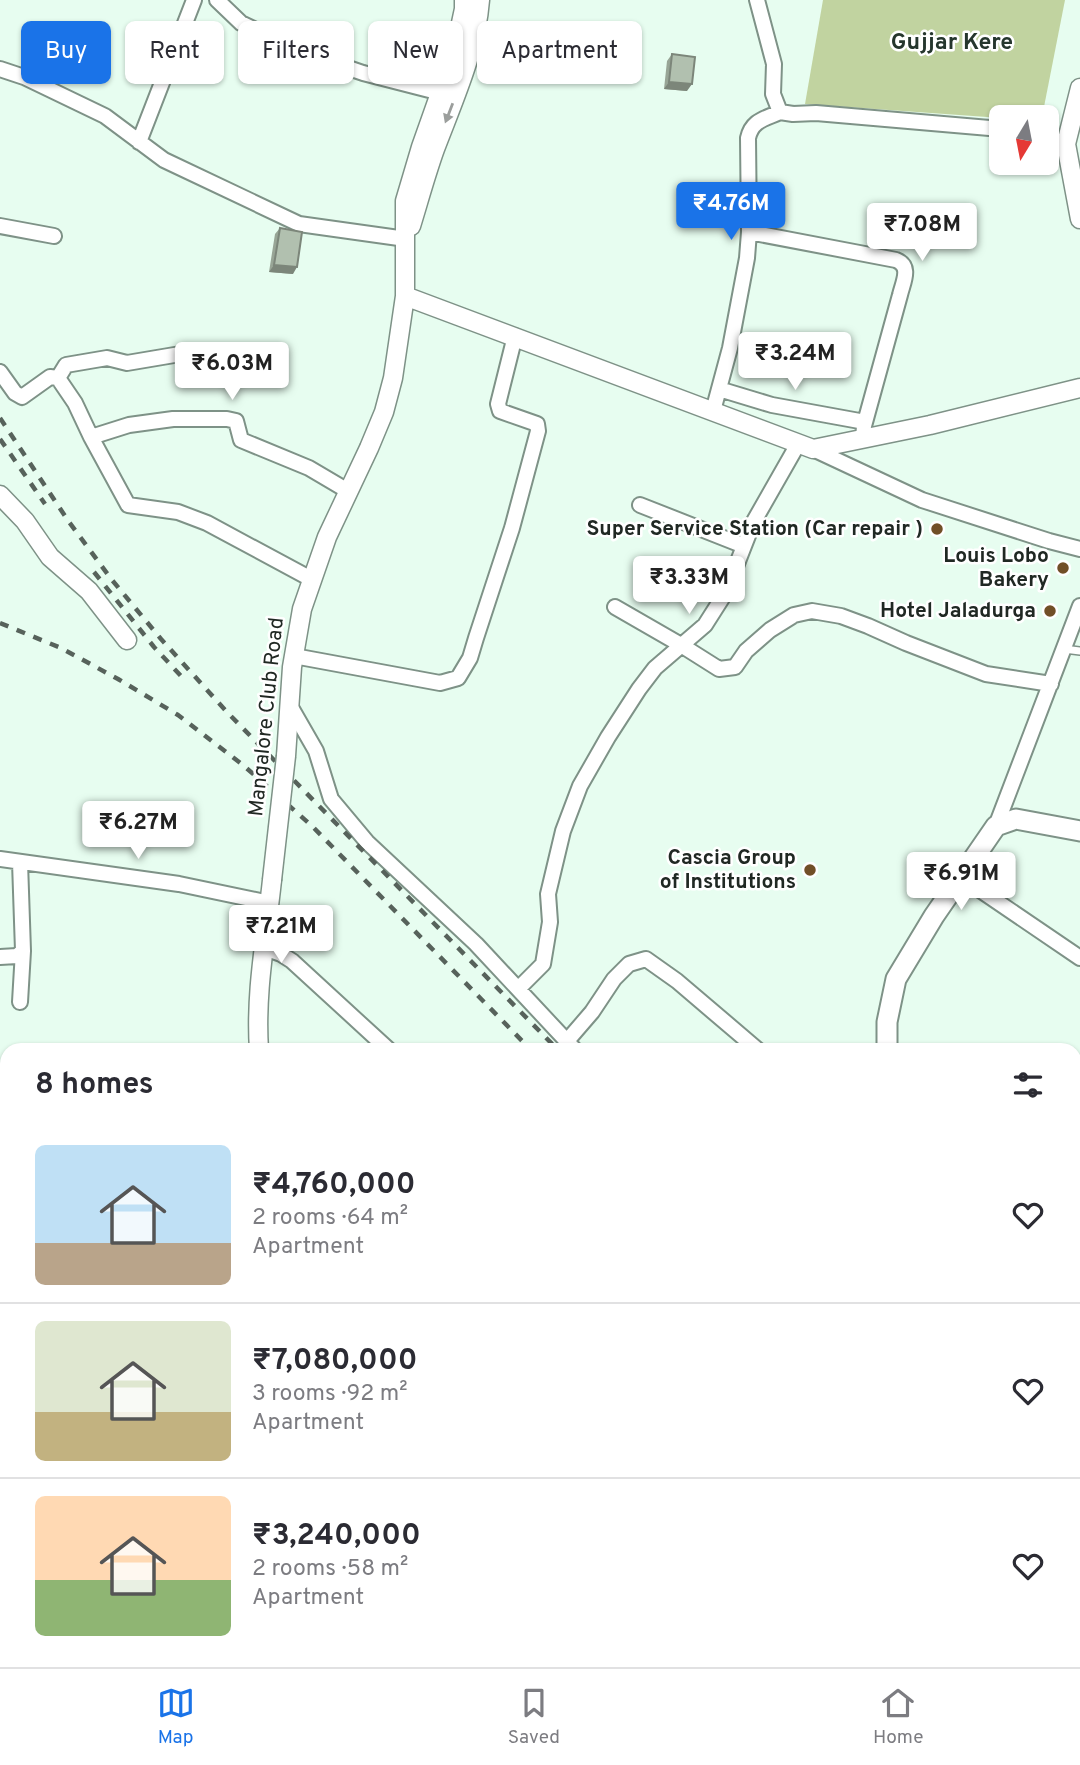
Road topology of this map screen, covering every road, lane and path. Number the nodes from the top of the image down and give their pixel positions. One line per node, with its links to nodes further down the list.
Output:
1 (194, 0): 12 (street)
2 (217, 0): 8 (street)
3 (464, 0): 8 (street, Mangalore Club Road)
4 (480, 0): 18 (street, Mangalore Club Road, one-way to 18)
5 (757, 0): 9 (street)
6 (0, 69): 12 (street)
7 (1080, 88): 13 (street)
8 (441, 93): 18 (street, Mangalore Club Road)
9 (780, 112): 10 (street); 16 (street)
10 (989, 128)
11 (1059, 141): 13 (street)
12 (139, 142): 18 (street)
13 (1066, 144): 14 (street)
14 (1080, 219)
15 (0, 226): 17 (street)
16 (749, 232): 25 (street); 27 (street)
17 (54, 236)
18 (406, 239): 19 (street, Mangalore Club Road)
19 (405, 296): 20 (street); 30 (street, Mangalore Club Road)
20 (515, 336): 26 (street); 42 (street)
21 (198, 351): 23 (street)
22 (0, 372): 23 (street)
23 (58, 378): 28 (street)
24 (1080, 388): 27 (street)
25 (719, 389): 26 (street); 27 (street)
26 (713, 411): 29 (street)
27 (864, 430): 29 (street)
28 (91, 438): 30 (street); 35 (street)
29 (806, 446): 33 (street); 34 (street)
30 (348, 491): 35 (street, Mangalore Club Road)
31 (0, 495): 38 (street)
32 (640, 505): 33 (street)
33 (744, 546): 39 (street)
34 (1080, 549)
35 (313, 580): 42 (street, Mangalore Club Road)
36 (1080, 606): 40 (street)
37 (615, 607): 39 (street)
38 (127, 640)
39 (681, 645): 43 (street); 55 (street)
40 (1064, 649): 41 (lane); 43 (street)
41 (1080, 651)
42 (294, 656): 44 (street, Mangalore Club Road)
43 (1051, 684): 45 (street)
44 (289, 704): 50 (street, Mangalore Club Road, bridge); 55 (street)
45 (996, 826): 46 (main road); 49 (main road)
46 (1080, 831)
47 (0, 859): 48 (street)
48 (20, 862): 50 (street); 52 (street)
49 (961, 877): 54 (street); 62 (main road)
50 (270, 903): 51 (street, Mangalore Club Road)
51 (264, 948): 57 (street, Mangalore Club Road); 58 (street)
52 (23, 951): 53 (street); 56 (street)
53 (0, 957)
54 (1080, 958)
55 (518, 989): 59 (street)
56 (20, 1002)
57 (259, 1043)
58 (381, 1043)
59 (568, 1043)
60 (573, 1043): 61 (street)
61 (750, 1043)
62 (887, 1043)

